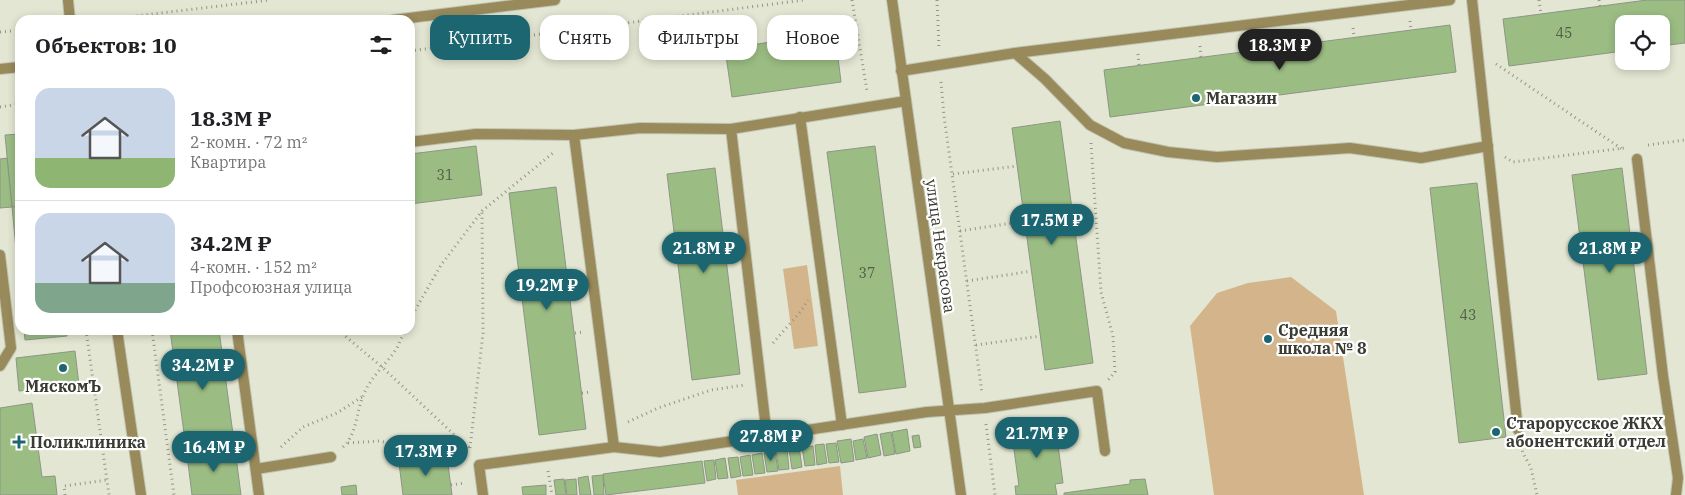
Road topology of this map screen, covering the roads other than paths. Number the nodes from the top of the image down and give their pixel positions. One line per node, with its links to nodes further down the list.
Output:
1 (68, 0): 7 (street)
2 (550, 0): 3 (street); 8 (street)
3 (555, 0)
4 (892, 0): 12 (street, улица Некрасова)
5 (1450, 0): 9 (street)
6 (1472, 0): 18 (street)
7 (70, 15)
8 (415, 17)
9 (1015, 53): 12 (street); 18 (street)
10 (15, 68): 11 (street)
11 (0, 69)
12 (901, 71): 13 (street, улица Некрасова)
13 (906, 101): 14 (street); 24 (street, улица Некрасова)
14 (800, 117): 15 (street); 25 (street)
15 (731, 129): 16 (street); 27 (street)
16 (574, 135): 17 (street); 28 (street)
17 (415, 141)
18 (1488, 146): 26 (street)
19 (1637, 159): 32 (street)
20 (0, 255): 23 (street)
21 (119, 335): 33 (street)
22 (238, 335): 31 (street)
23 (0, 366)
24 (948, 410): 25 (street); 29 (street); 36 (street, улица Некрасова)
25 (842, 425): 27 (street)
26 (1518, 430)
27 (767, 437): 28 (street)
28 (614, 447): 35 (street)
29 (1105, 451)
30 (331, 457): 31 (street)
31 (256, 468): 34 (street)
32 (1681, 478): 37 (street)
33 (141, 495)
34 (259, 495)
35 (483, 495)
36 (960, 495)
37 (1676, 495)

